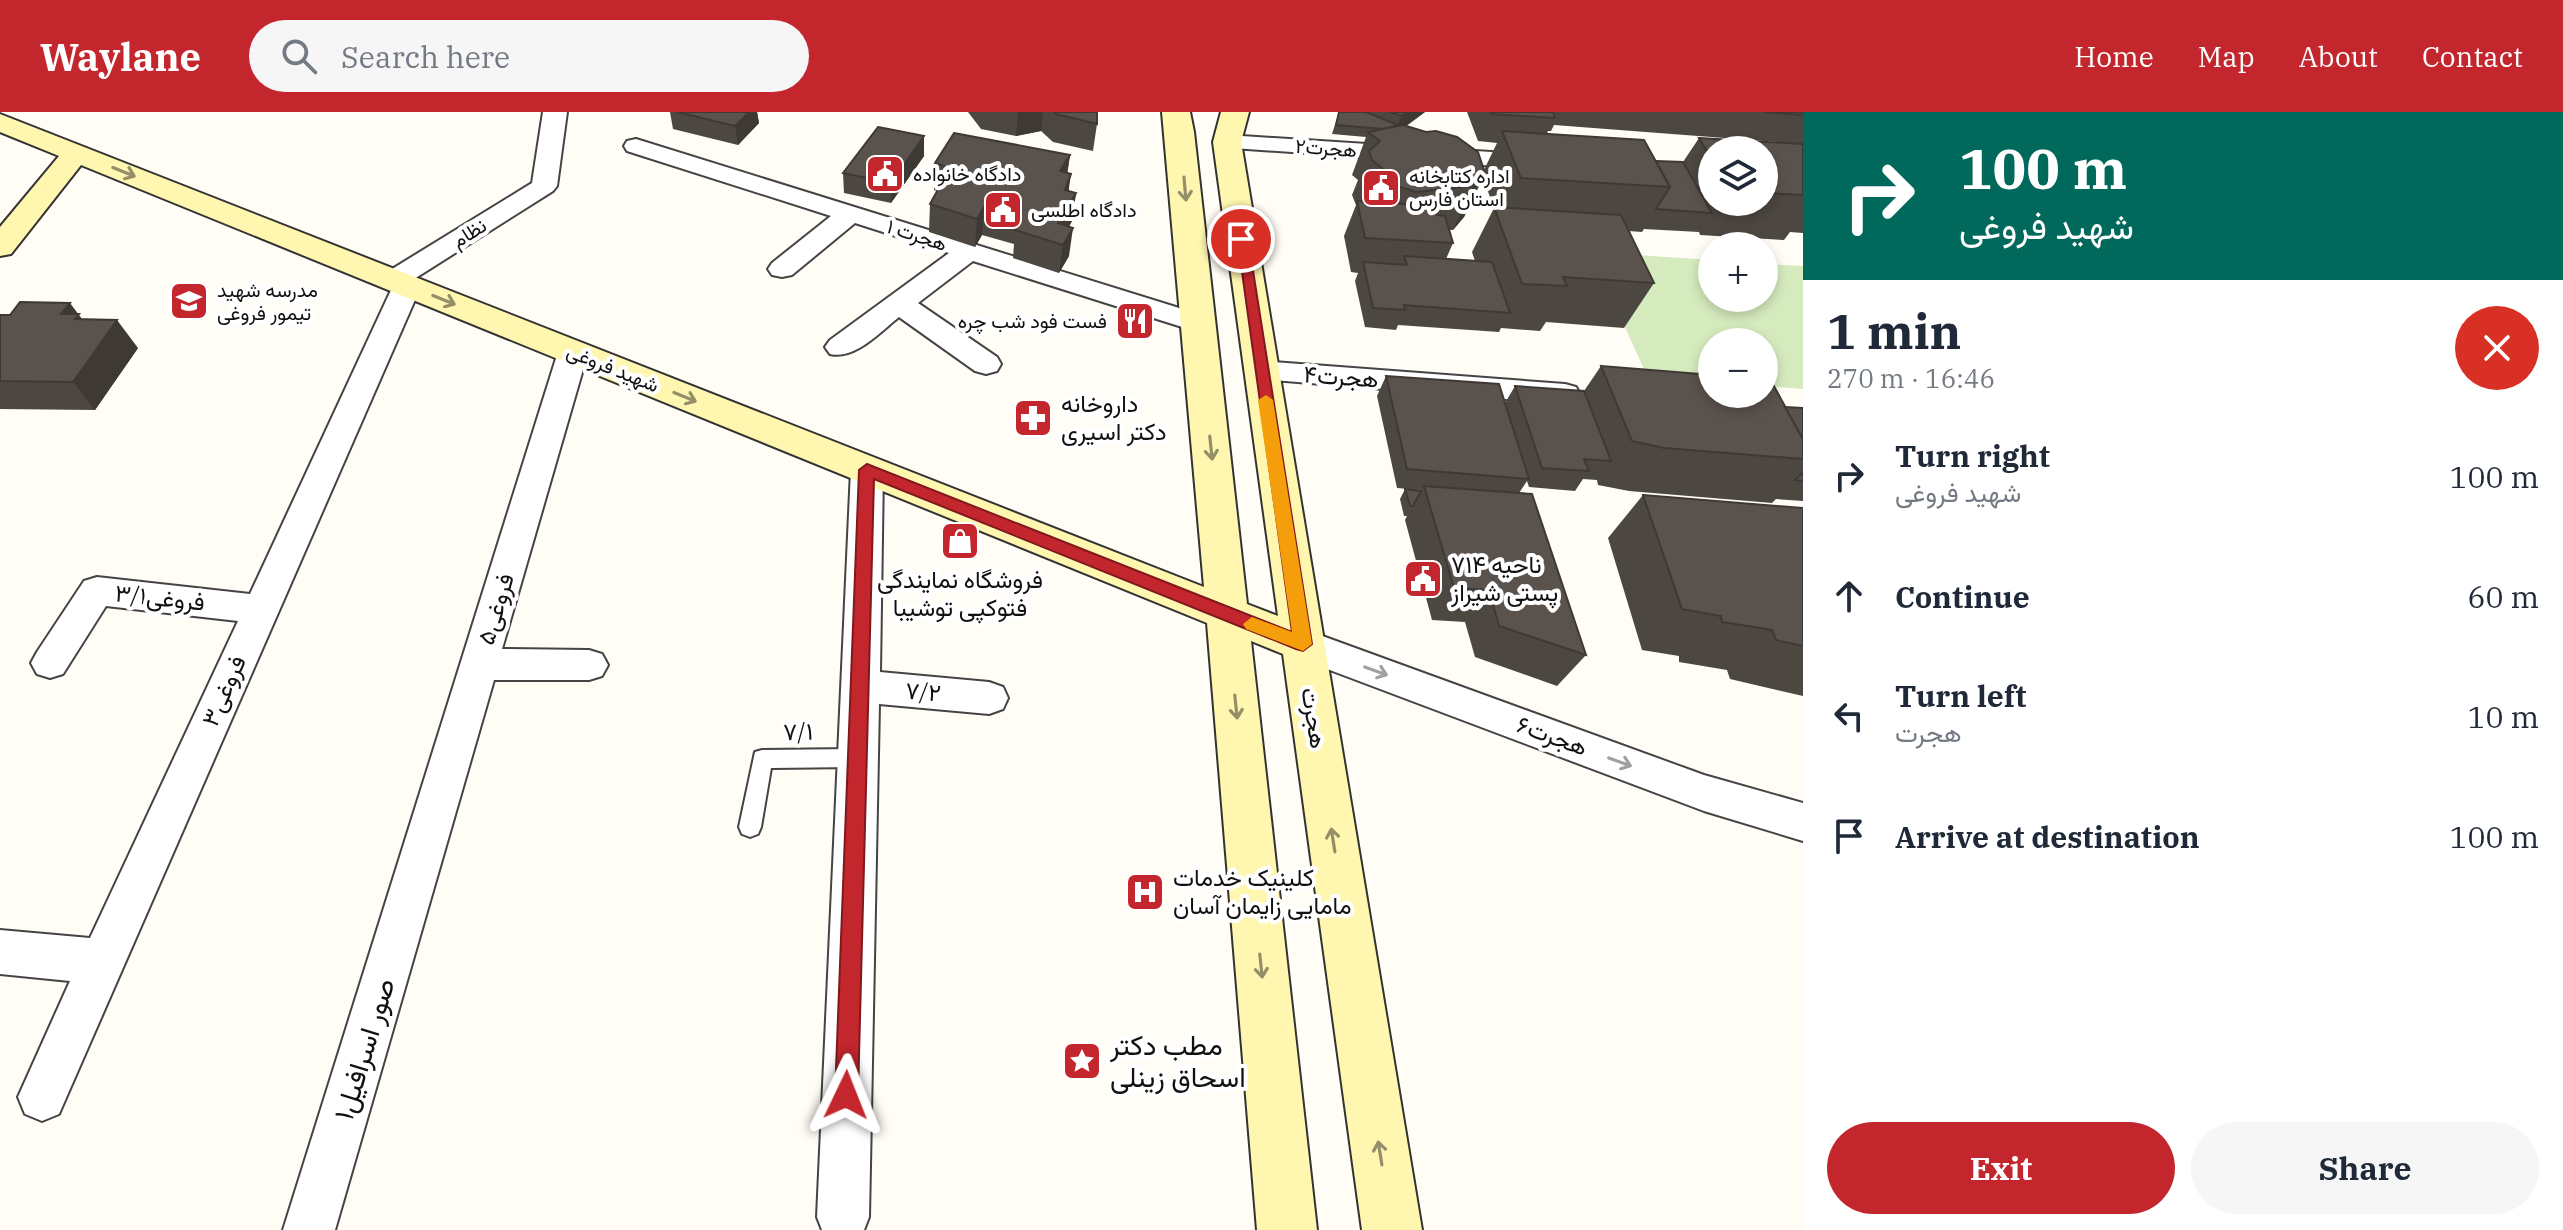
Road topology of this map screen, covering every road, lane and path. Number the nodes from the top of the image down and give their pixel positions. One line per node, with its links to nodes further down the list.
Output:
1 (555, 112): 12 (street, نظام)
2 (1176, 112): 14 (main road, one-way to 14)
3 (0, 122): 6 (main road, شهید فروغی)
4 (1231, 127): 7 (street, هجرت۲); 18 (main road, هجرت)
5 (636, 146): 8 (street, هجرت ۱)
6 (76, 153): 9 (main road); 12 (main road, شهید فروغی, one-way to 12)
7 (1568, 164)
8 (850, 214): 10 (street, هجرت ۱); 11 (street)
9 (0, 247)
10 (968, 252): 13 (street); 14 (street, هجرت ۱)
11 (782, 269)
12 (400, 283): 16 (main road, شهید فروغی, one-way to 16); 21 (street, فروغی۳)
13 (900, 304): 15 (street); 17 (street)
14 (1198, 323): 22 (main road, one-way to 22)
15 (840, 347)
16 (573, 352): 20 (main road, شهید فروغی, one-way to 20); 25 (street, فروغی۵)
17 (986, 364)
18 (1261, 371): 19 (street, هجرت۴); 23 (main road, هجرت)
19 (1596, 397)
20 (867, 470): 22 (main road, شهید فروغی); 27 (street)
21 (261, 609): 24 (street, فروغی۳/۱); 34 (street, فروغی۳)
22 (1227, 614): 23 (main road, شهید فروغی); 38 (main road, one-way to 38)
23 (1303, 644): 30 (street, هجرت۶, one-way to 30); 39 (main road, هجرت, one-way to 23)
24 (50, 663)
25 (480, 664): 26 (street); 32 (street, فروغی۵)
26 (589, 665)
27 (858, 686): 28 (street, ۷/۲); 29 (street)
28 (989, 698)
29 (856, 758): 31 (lane, ۷/۱); 36 (street)
30 (1803, 822)
31 (750, 827)
32 (420, 867): 37 (street, ۱صور اسرافیل)
33 (0, 952): 34 (street)
34 (103, 962): 35 (street, فروغی۳)
35 (42, 1097)
36 (843, 1217)
37 (309, 1230)
38 (1287, 1230)
39 (1392, 1230)

